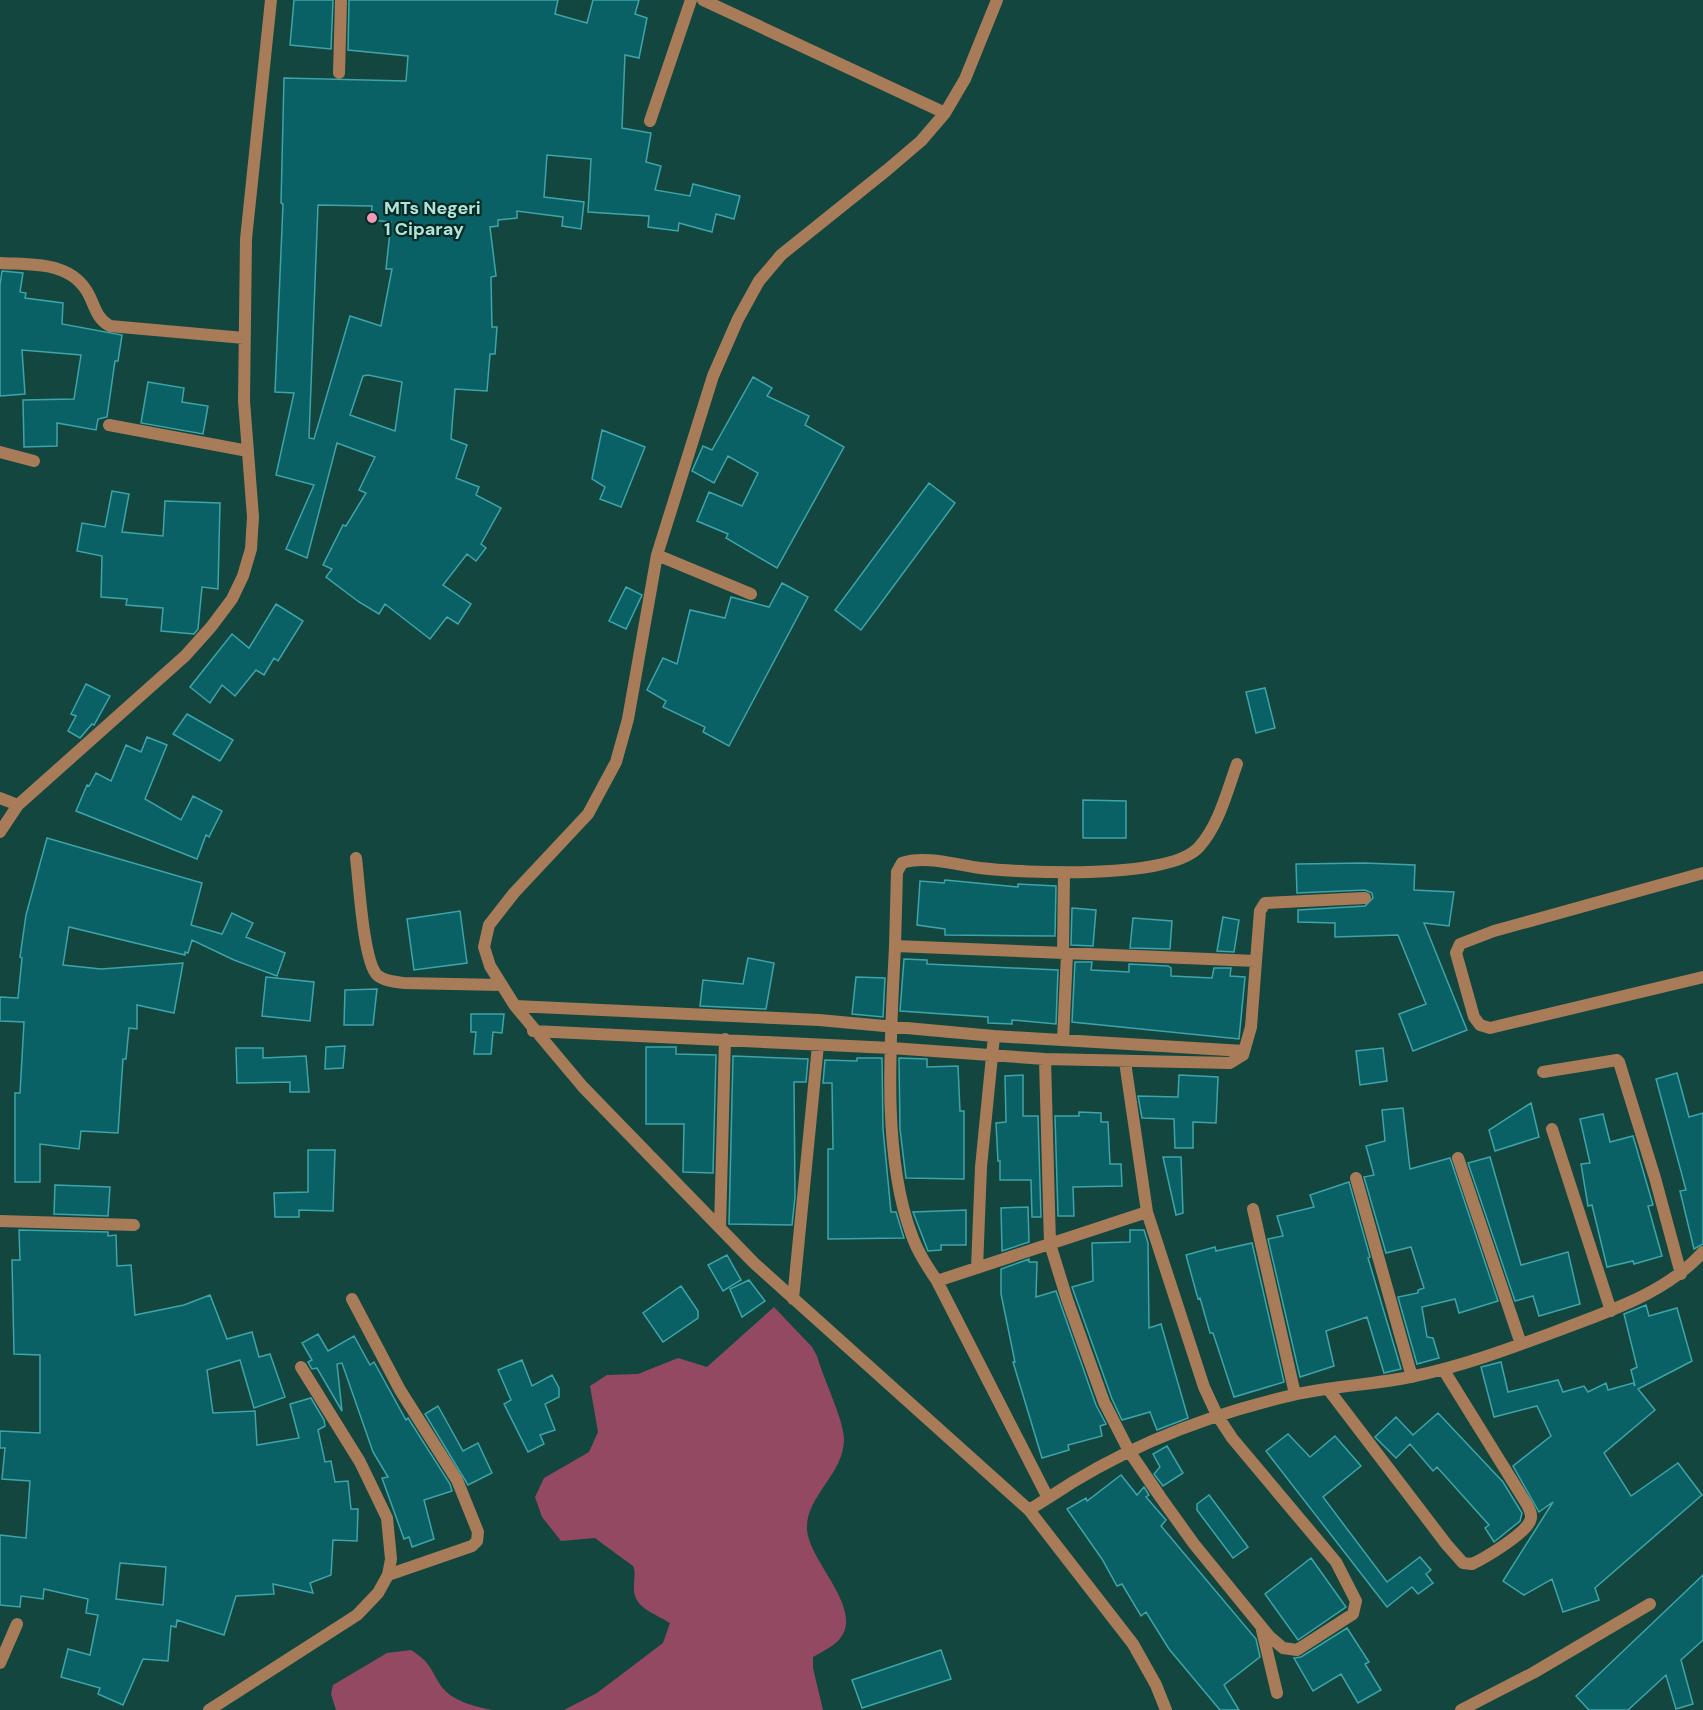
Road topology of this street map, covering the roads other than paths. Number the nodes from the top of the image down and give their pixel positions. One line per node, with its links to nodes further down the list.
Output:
1 (271, 0): 10 (street)
2 (341, 0): 6 (street)
3 (690, 0): 8 (street)
4 (705, 0): 7 (street)
5 (997, 0): 7 (street)
6 (339, 73)
7 (945, 113): 15 (street)
8 (650, 121)
9 (0, 262): 10 (street)
10 (244, 338): 12 (street)
11 (109, 424): 12 (street)
12 (248, 451): 19 (street)
13 (0, 453): 14 (street)
14 (34, 461)
15 (657, 555): 16 (street); 29 (street)
16 (751, 594)
17 (1237, 764): 22 (street)
18 (0, 798): 19 (street)
19 (18, 805): 20 (street)
20 (0, 832)
21 (356, 858): 29 (street)
22 (1064, 872): 25 (street); 26 (street)
23 (1703, 873): 28 (street)
24 (1365, 898): 27 (street)
25 (895, 946): 26 (street); 31 (street)
26 (1065, 954): 27 (street); 35 (street)
27 (1256, 962): 38 (street)
28 (1703, 977)
29 (502, 986): 30 (street)
30 (514, 1006): 31 (street); 32 (street)
31 (891, 1026): 33 (street); 37 (street)
32 (533, 1031): 34 (street); 50 (street)
33 (994, 1036): 35 (street); 39 (street)
34 (725, 1040): 36 (street); 50 (street)
35 (1062, 1040): 38 (street)
36 (818, 1045): 37 (street); 57 (street)
37 (891, 1048): 39 (street); 55 (street)
38 (1244, 1051): 41 (street)
39 (993, 1056): 40 (street); 53 (street)
40 (1045, 1059): 41 (street); 51 (street)
41 (1125, 1062): 47 (street)
42 (1543, 1072): 54 (street)
43 (1552, 1129): 58 (street)
44 (1458, 1158): 59 (street)
45 (1356, 1178): 62 (street)
46 (1253, 1209): 64 (street)
47 (1147, 1212): 51 (street); 65 (street)
48 (0, 1221): 49 (street)
49 (134, 1225)
50 (720, 1228): 57 (street)
51 (1050, 1244): 53 (street); 66 (street)
52 (1703, 1252): 54 (street)
53 (977, 1268): 55 (street)
54 (1681, 1274): 58 (street)
55 (938, 1281): 67 (street)
56 (352, 1299): 69 (street)
57 (793, 1299): 68 (street)
58 (1611, 1311): 59 (street)
59 (1521, 1344): 61 (street)
60 (301, 1367): 69 (street)
61 (1443, 1369): 62 (street); 63 (street)
62 (1412, 1377): 63 (street)
63 (1328, 1389): 64 (street)
64 (1295, 1394): 65 (street)
65 (1217, 1415): 66 (street); 72 (street)
66 (1129, 1451): 67 (street); 72 (street)
67 (1048, 1498): 68 (street)
68 (1029, 1510): 76 (street)
69 (388, 1575): 75 (street)
70 (1650, 1604): 77 (street)
71 (17, 1624): 73 (street)
72 (1262, 1628): 74 (street)
73 (0, 1662)
74 (1277, 1693)
75 (209, 1710)
76 (1166, 1710)
77 (1461, 1710)

